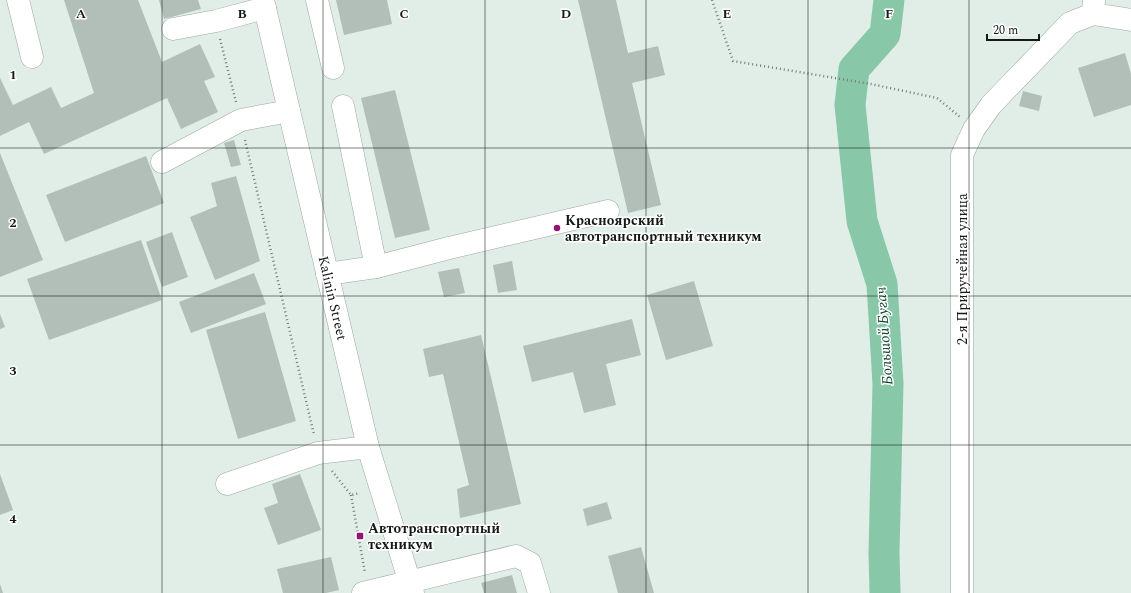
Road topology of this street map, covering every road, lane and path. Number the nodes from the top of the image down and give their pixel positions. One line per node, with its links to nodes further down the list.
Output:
1 (18, 0): 9 (street)
2 (317, 0): 10 (street)
3 (712, 0): 14 (path)
4 (264, 4): 7 (street); 12 (street, Kalinin Street)
5 (1094, 7): 6 (street); 14 (street, 2-я Приручейная улица)
6 (1131, 20)
7 (216, 21): 8 (street); 13 (path)
8 (173, 29)
9 (32, 57)
10 (333, 68)
11 (343, 106): 17 (street)
12 (289, 111): 13 (street); 18 (street, Kalinin Street)
13 (241, 120): 15 (street); 20 (path)
14 (974, 129): 27 (street, 2-я Приручейная улица)
15 (162, 162)
16 (608, 211): 17 (street)
17 (376, 267): 18 (street)
18 (327, 274): 19 (street, Kalinin Street)
19 (368, 447): 20 (street); 24 (street, Kalinin Street)
20 (318, 453): 21 (street); 23 (path)
21 (227, 484)
22 (360, 494): 23 (path)
23 (351, 495): 25 (path)
24 (412, 587): 25 (street); 26 (street)
25 (366, 592)
26 (538, 593)
27 (962, 593)

